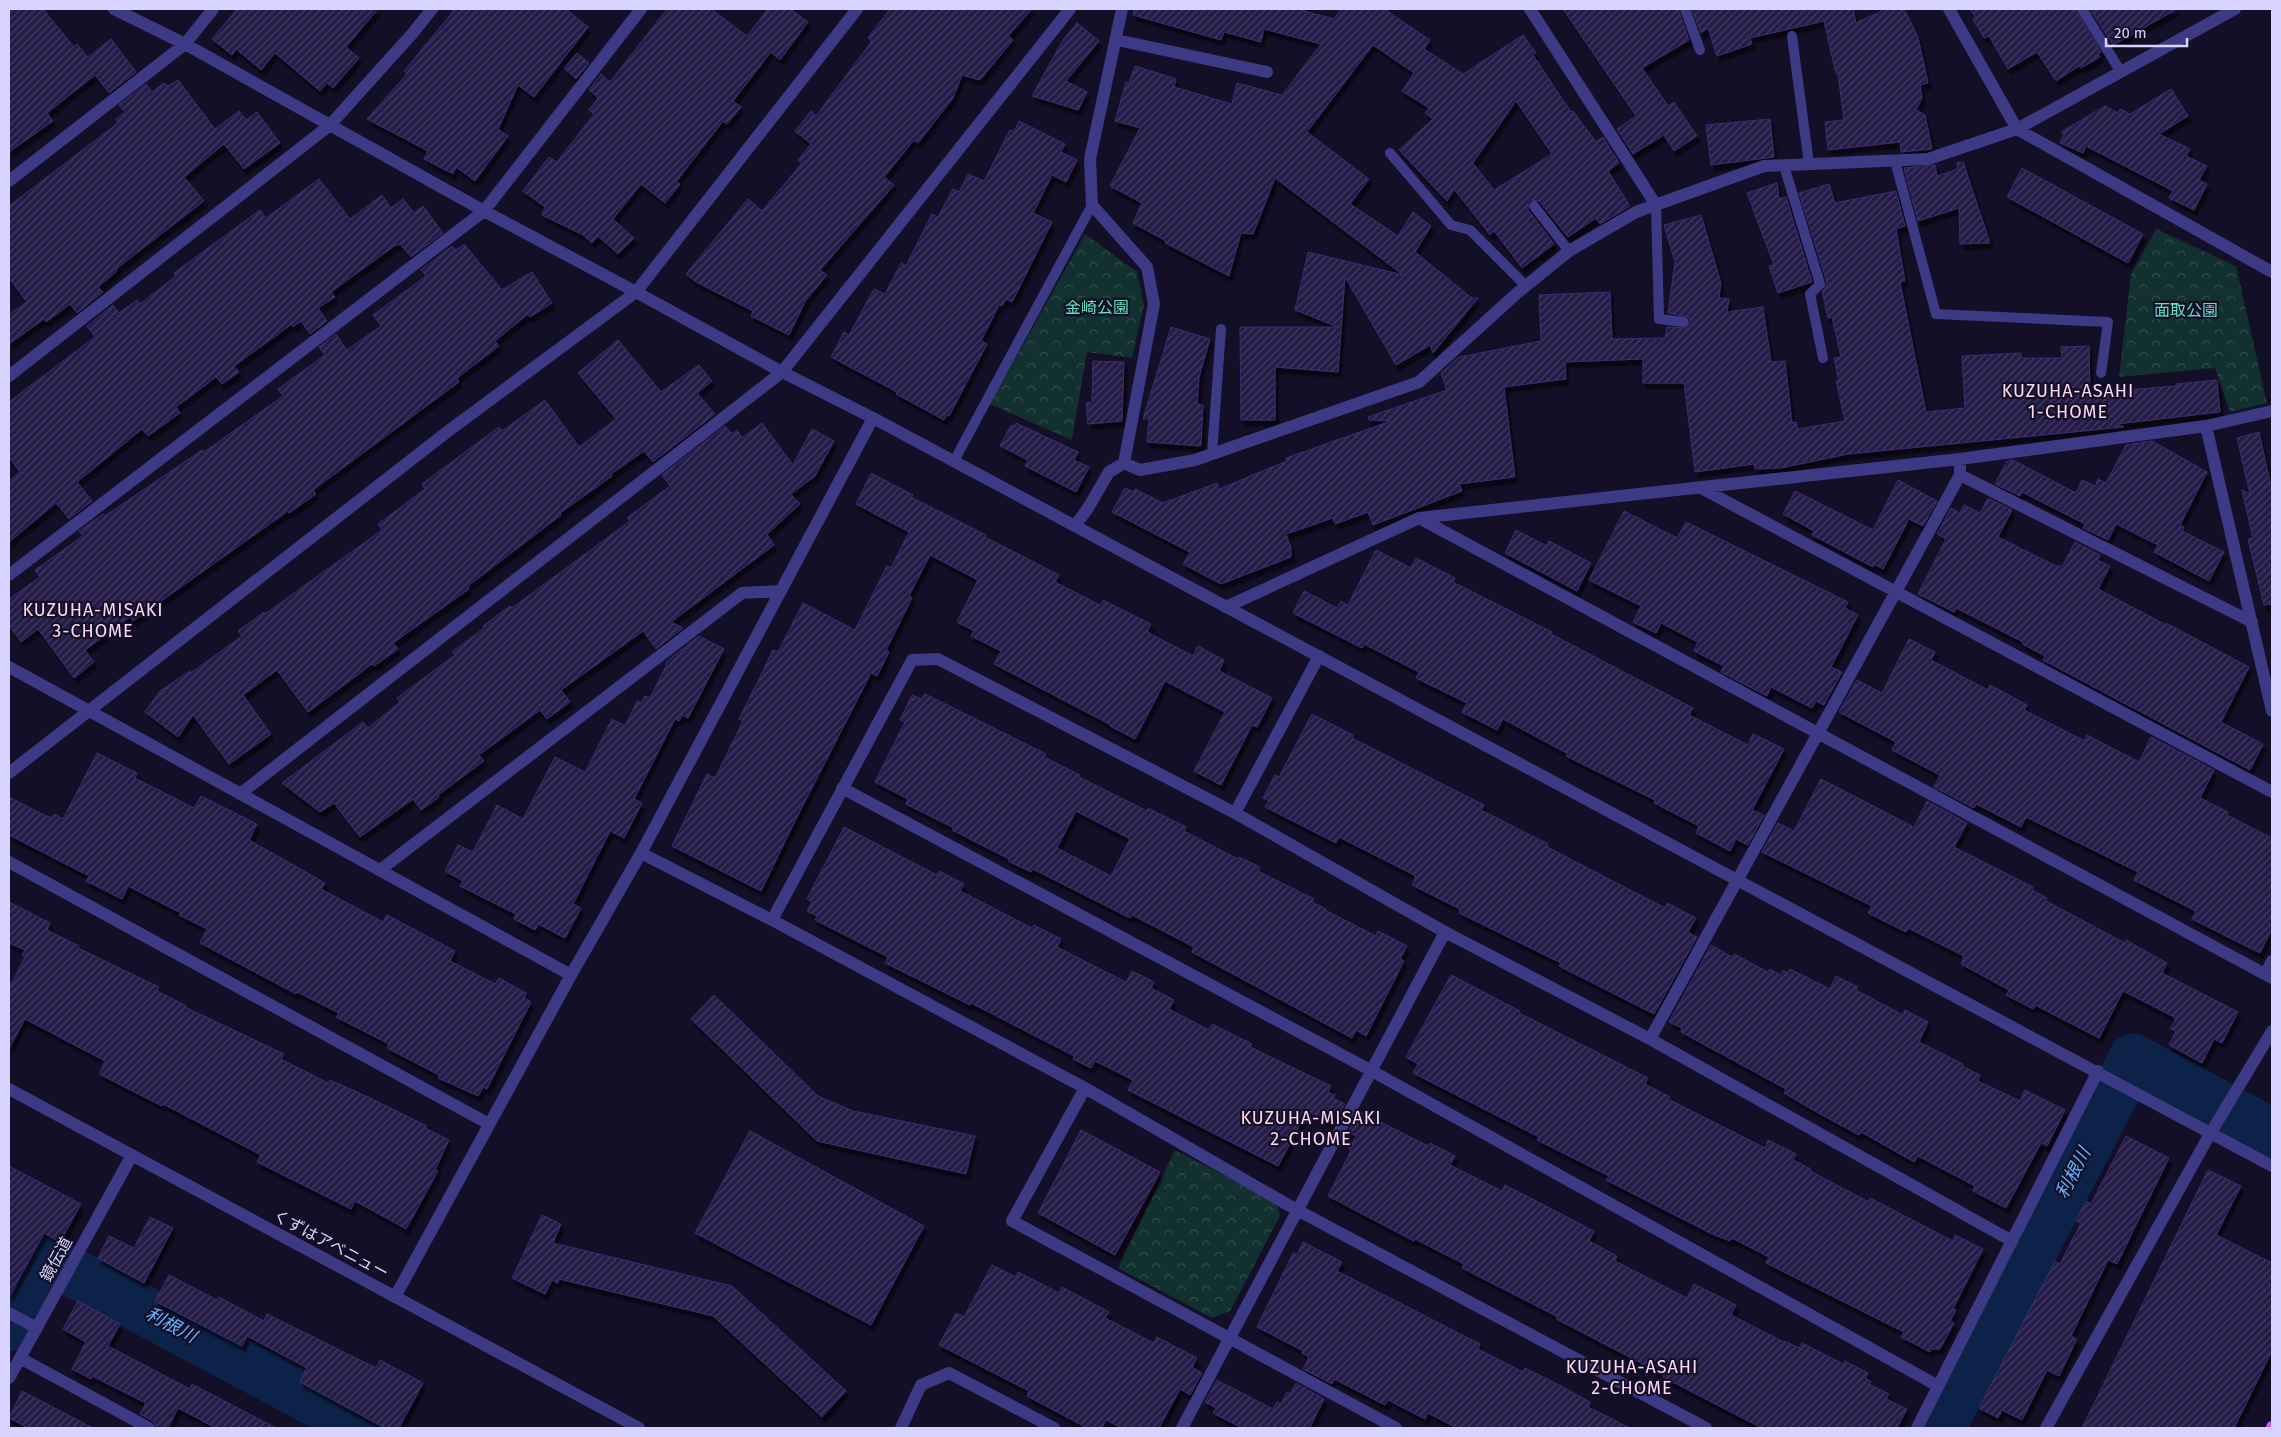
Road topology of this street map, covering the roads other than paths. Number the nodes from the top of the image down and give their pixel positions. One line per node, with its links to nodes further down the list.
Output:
1 (114, 9): 15 (street)
2 (213, 9): 15 (street)
3 (432, 9): 19 (street)
4 (641, 9): 29 (street)
5 (857, 9): 33 (street)
6 (1070, 9): 37 (street)
7 (1122, 9): 14 (street)
8 (1530, 9): 27 (street)
9 (1685, 9): 16 (lane)
10 (1949, 9): 20 (street)
11 (2082, 9): 18 (lane)
12 (2228, 11): 18 (street)
13 (1792, 36): 23 (lane)
14 (1117, 40): 17 (street); 26 (street)
15 (185, 44): 19 (street); 25 (street)
16 (1700, 50)
17 (1267, 72)
18 (2121, 72): 20 (street)
19 (330, 125): 29 (street); 39 (street)
20 (2017, 129): 22 (street); 31 (street)
21 (1390, 153): 32 (lane)
22 (1894, 161): 23 (street); 38 (lane)
23 (1809, 164): 24 (street)
24 (1784, 166): 27 (street); 36 (lane)
25 (9, 181)
26 (1092, 204): 45 (lane); 46 (street)
27 (1656, 205): 30 (street); 34 (lane)
28 (1534, 206): 30 (lane)
29 (484, 211): 33 (street); 51 (street)
30 (1569, 251): 32 (street)
31 (2272, 272)
32 (1526, 286): 43 (street)
33 (636, 292): 37 (street); 58 (street)
34 (1684, 322)
35 (1221, 329): 43 (lane)
36 (1822, 358)
37 (782, 372): 41 (street); 64 (street)
38 (2100, 373)
39 (9, 376)
40 (2272, 411): 42 (street)
41 (873, 418): 45 (street); 52 (street)
42 (2206, 426): 44 (street); 55 (street)
43 (1212, 454): 46 (street)
44 (1960, 459): 47 (street); 48 (street)
45 (954, 461): 50 (street)
46 (1124, 463): 50 (street)
47 (1960, 475): 53 (street); 55 (street)
48 (1701, 488): 49 (street); 53 (street)
49 (1419, 518): 54 (street); 60 (street)
50 (1074, 526): 54 (street)
51 (9, 575)
52 (780, 591): 66 (street); 68 (street)
53 (1896, 593): 60 (street); 63 (street)
54 (1226, 607): 56 (street)
55 (2252, 622): 59 (street)
56 (1319, 656): 65 (street); 69 (street)
57 (9, 667): 58 (street)
58 (89, 711): 61 (street); 64 (street)
59 (2272, 711)
60 (1819, 734): 69 (street); 74 (street)
61 (9, 773)
62 (842, 788): 65 (street); 70 (street); 77 (street)
63 (2272, 792)
64 (240, 794): 68 (street)
65 (1234, 813): 71 (street)
66 (641, 853): 70 (street); 73 (street)
67 (9, 862): 81 (street)
68 (380, 870): 73 (street)
69 (1739, 880): 76 (street); 78 (street)
70 (772, 920): 79 (street)
71 (1445, 932): 76 (street); 77 (street)
72 (2272, 961): 74 (street)
73 (571, 975): 81 (street)
74 (2269, 976)
75 (2272, 1031): 82 (street)
76 (1650, 1039): 86 (street)
77 (1372, 1071): 85 (street); 93 (street)
78 (2098, 1071): 82 (street); 86 (street)
79 (1084, 1088): 85 (street); 90 (street)
80 (9, 1089): 83 (street, くずはアベニュー)
81 (489, 1124): 87 (street)
82 (2210, 1134): 84 (street); 102 (street)
83 (132, 1155): 87 (street, くずはアベニュー); 89 (street, 鏡伝道)
84 (2272, 1166)
85 (1297, 1210): 90 (street); 100 (street)
86 (2012, 1241): 93 (street)
87 (396, 1297): 95 (street, くずはアベニュー)
88 (9, 1313): 89 (street)
89 (37, 1328): 91 (street, 鏡伝道)
90 (1229, 1337): 98 (street); 99 (street)
91 (20, 1358): 92 (street, 鏡伝道); 94 (street)
92 (9, 1378)
93 (1938, 1386): 101 (street)
94 (149, 1428)
95 (639, 1428)
96 (901, 1428): 97 (street)
97 (1054, 1428)
98 (1182, 1428)
99 (1396, 1428)
100 (1706, 1428)
101 (1917, 1428)
102 (2046, 1428)

